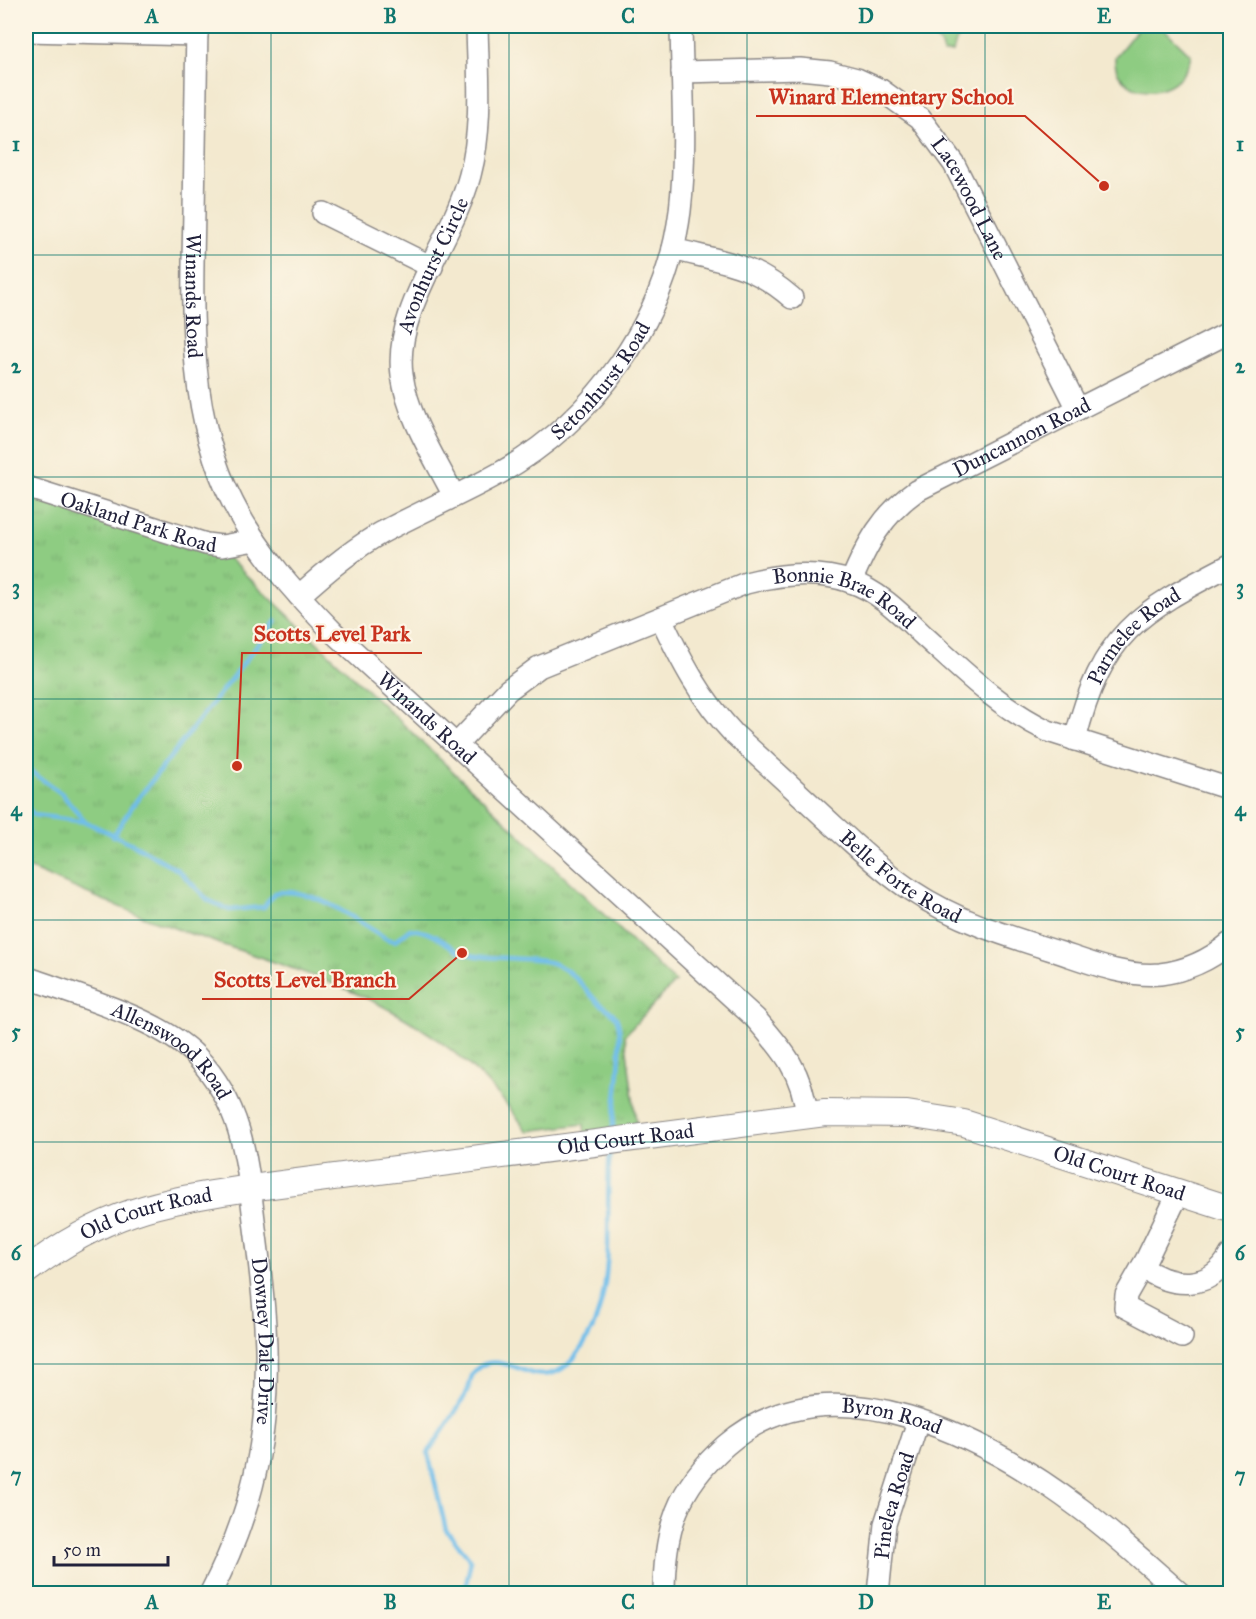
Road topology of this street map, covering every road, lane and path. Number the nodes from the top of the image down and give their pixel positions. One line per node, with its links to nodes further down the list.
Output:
1 (477, 26): 8 (street, Avonhurst Circle)
2 (681, 26): 5 (street, Setonhurst Road)
3 (197, 30): 4 (street); 14 (street, Winands Road)
4 (26, 32)
5 (682, 72): 7 (street, Setonhurst Road); 11 (street, Lacewood Lane)
6 (323, 213): 8 (street)
7 (673, 249): 9 (street); 13 (street, Setonhurst Road)
8 (432, 267): 13 (street, Avonhurst Circle)
9 (792, 298)
10 (1230, 332): 11 (street, Duncannon Road)
11 (1078, 409): 16 (street, Duncannon Road)
12 (26, 487): 14 (street, Oakland Park Road)
13 (454, 496): 17 (street, Setonhurst Road)
14 (255, 540): 17 (street, Winands Road)
15 (1230, 565): 19 (street, Parmelee Road)
16 (852, 582): 18 (street, Bonnie Brae Road); 19 (street, Bonnie Brae Road)
17 (299, 596): 20 (street, Winands Road)
18 (661, 618): 20 (street, Bonnie Brae Road); 22 (street, Belle Forte Road)
19 (1075, 740): 21 (street, Bonnie Brae Road)
20 (457, 744): 24 (street, Winands Road)
21 (1230, 789)
22 (1230, 943)
23 (26, 977): 25 (street, Allenswood Road)
24 (807, 1115): 25 (main road, Old Court Road); 26 (main road, Old Court Road)
25 (250, 1188): 30 (main road, Old Court Road); 33 (street, Downey Dale Drive)
26 (1179, 1192): 27 (main road, Old Court Road); 29 (street)
27 (1230, 1209)
28 (1230, 1255): 29 (street)
29 (1142, 1267): 31 (street)
30 (26, 1271)
31 (1182, 1337)
32 (918, 1421): 34 (street, Byron Road); 35 (street, Pinelea Road); 36 (street, Byron Road)
33 (210, 1593)
34 (664, 1593)
35 (878, 1593)
36 (1181, 1593)

